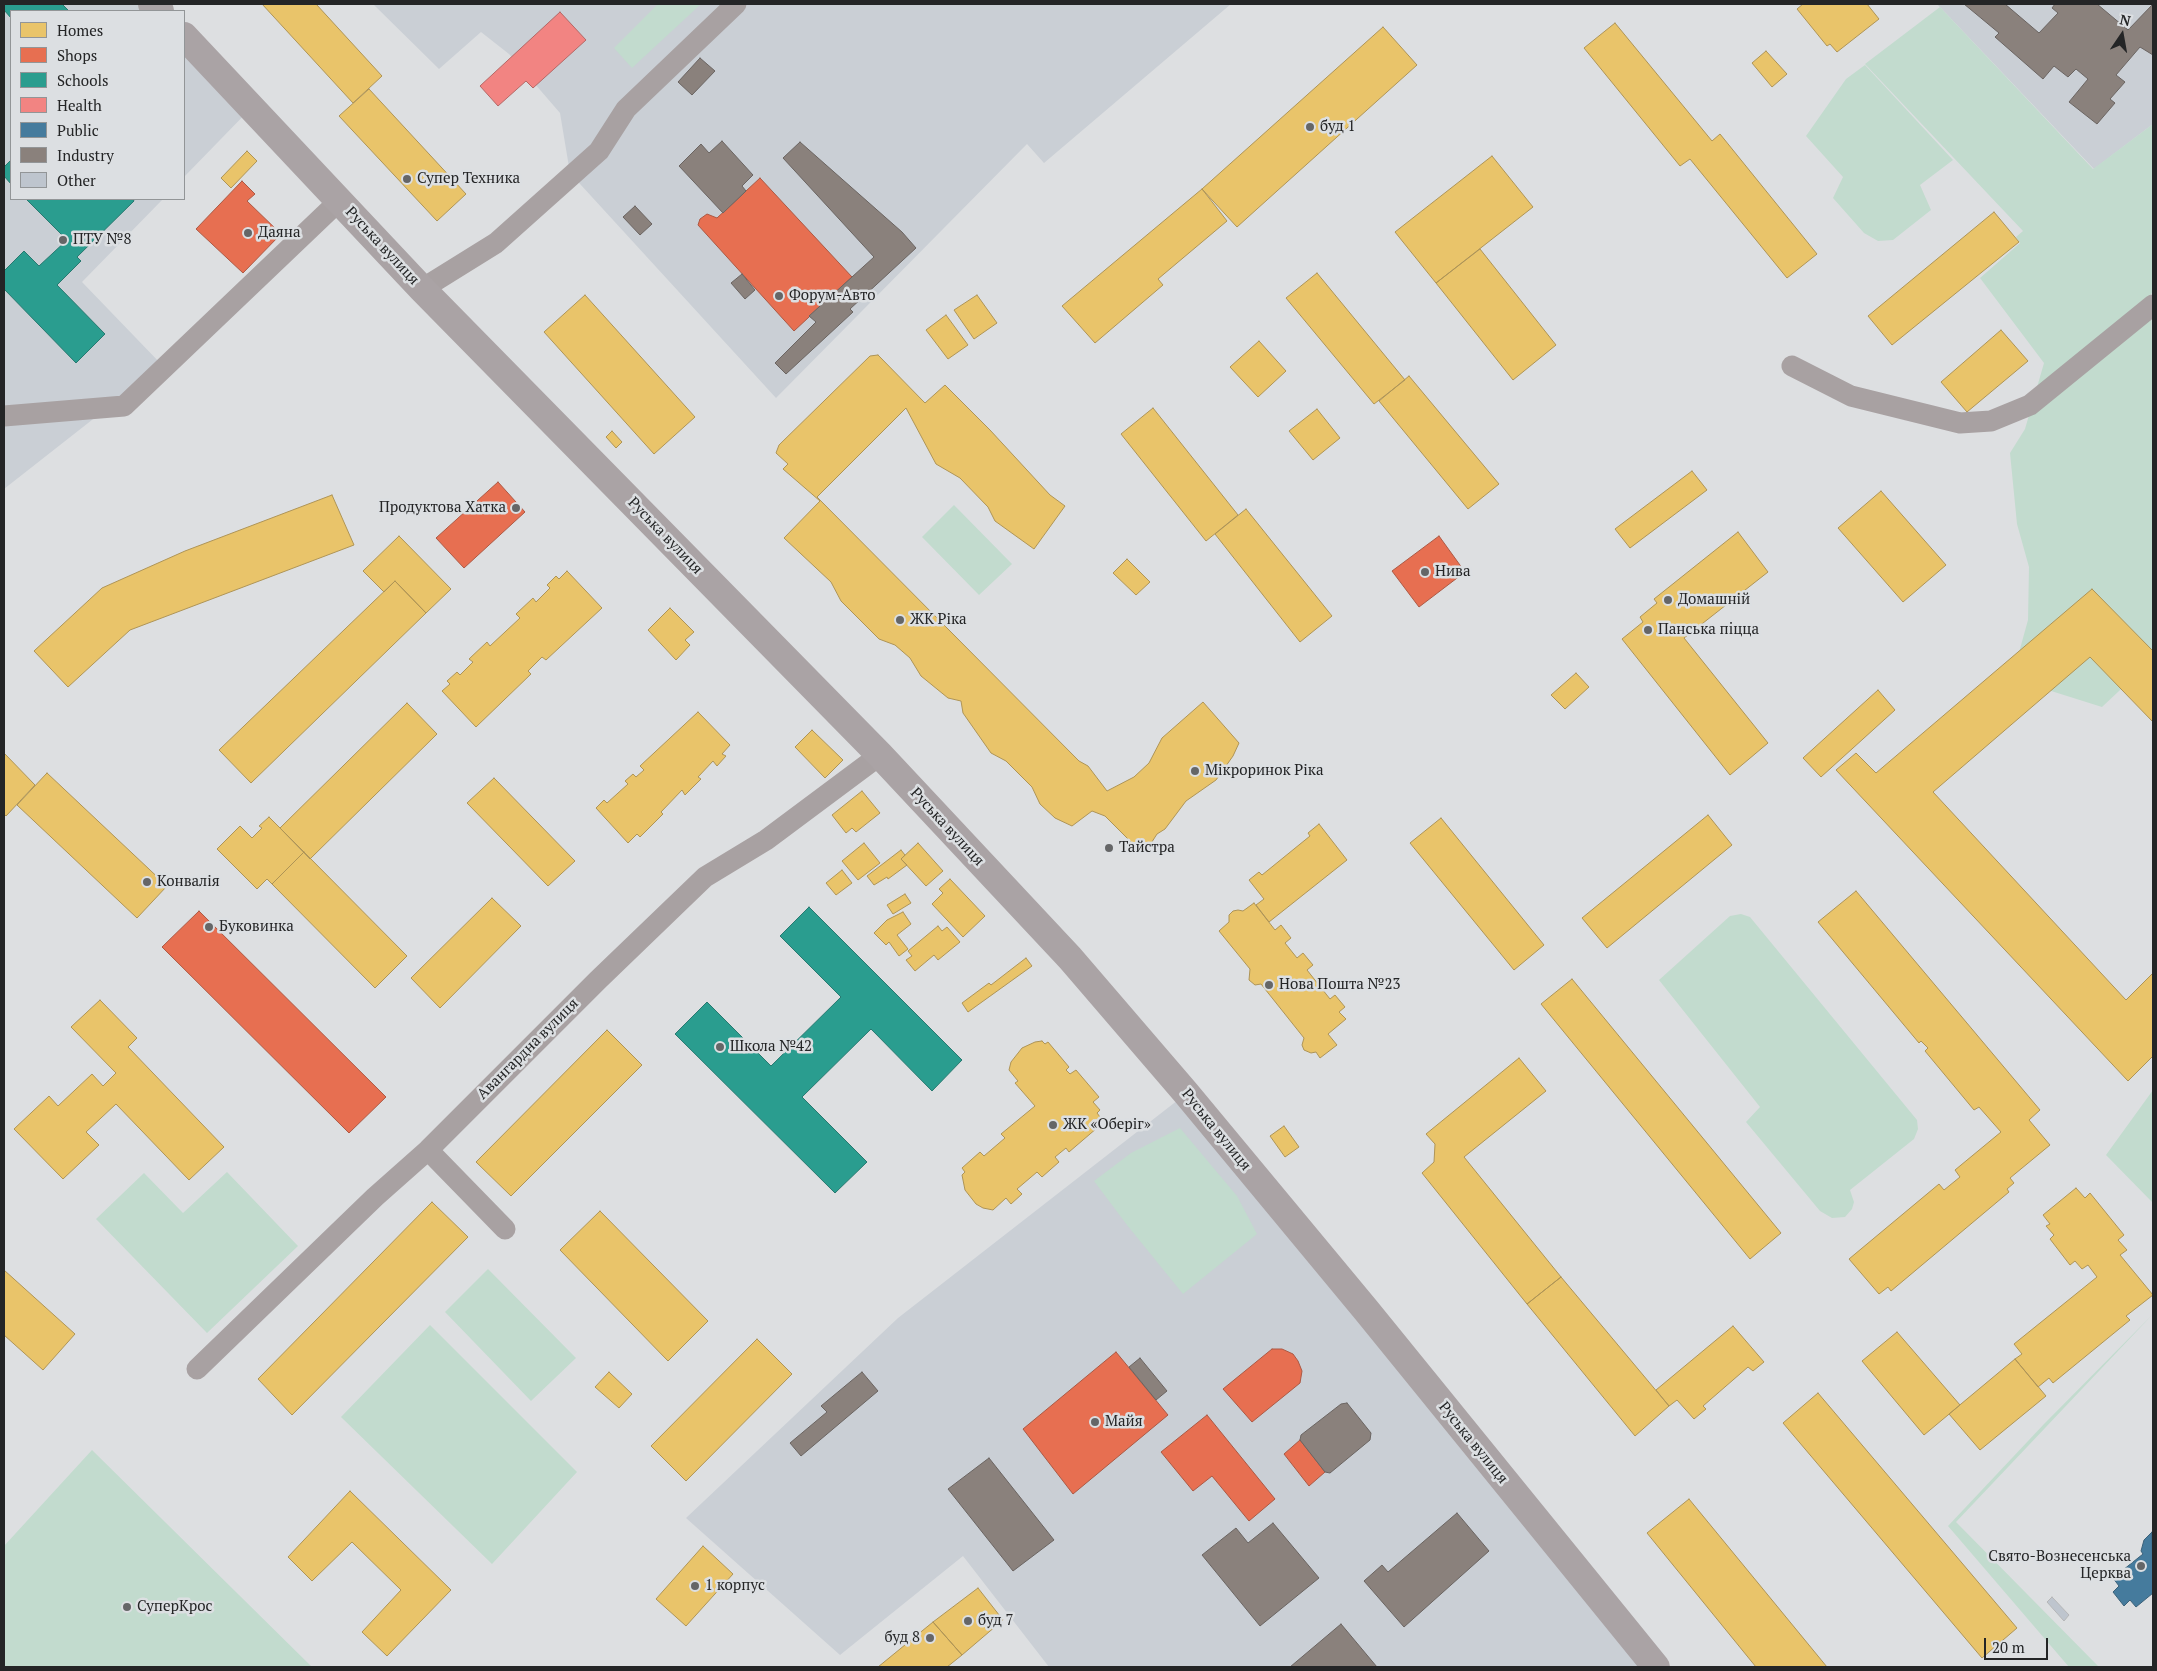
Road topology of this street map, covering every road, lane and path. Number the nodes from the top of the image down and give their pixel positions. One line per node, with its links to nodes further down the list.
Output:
1 (736, 4): 4 (street)
2 (185, 37): 3 (main road, Руська вулиця)
3 (340, 200): 4 (main road, Руська вулиця); 7 (street)
4 (422, 289): 8 (main road, Руська вулиця)
5 (2153, 305): 6 (street)
6 (1792, 366)
7 (4, 416)
8 (880, 755): 9 (street, Авангардна вулиця); 12 (main road, Руська вулиця)
9 (428, 1150): 10 (street); 11 (street, Авангардна вулиця)
10 (505, 1229)
11 (197, 1369)
12 (1656, 1667)

